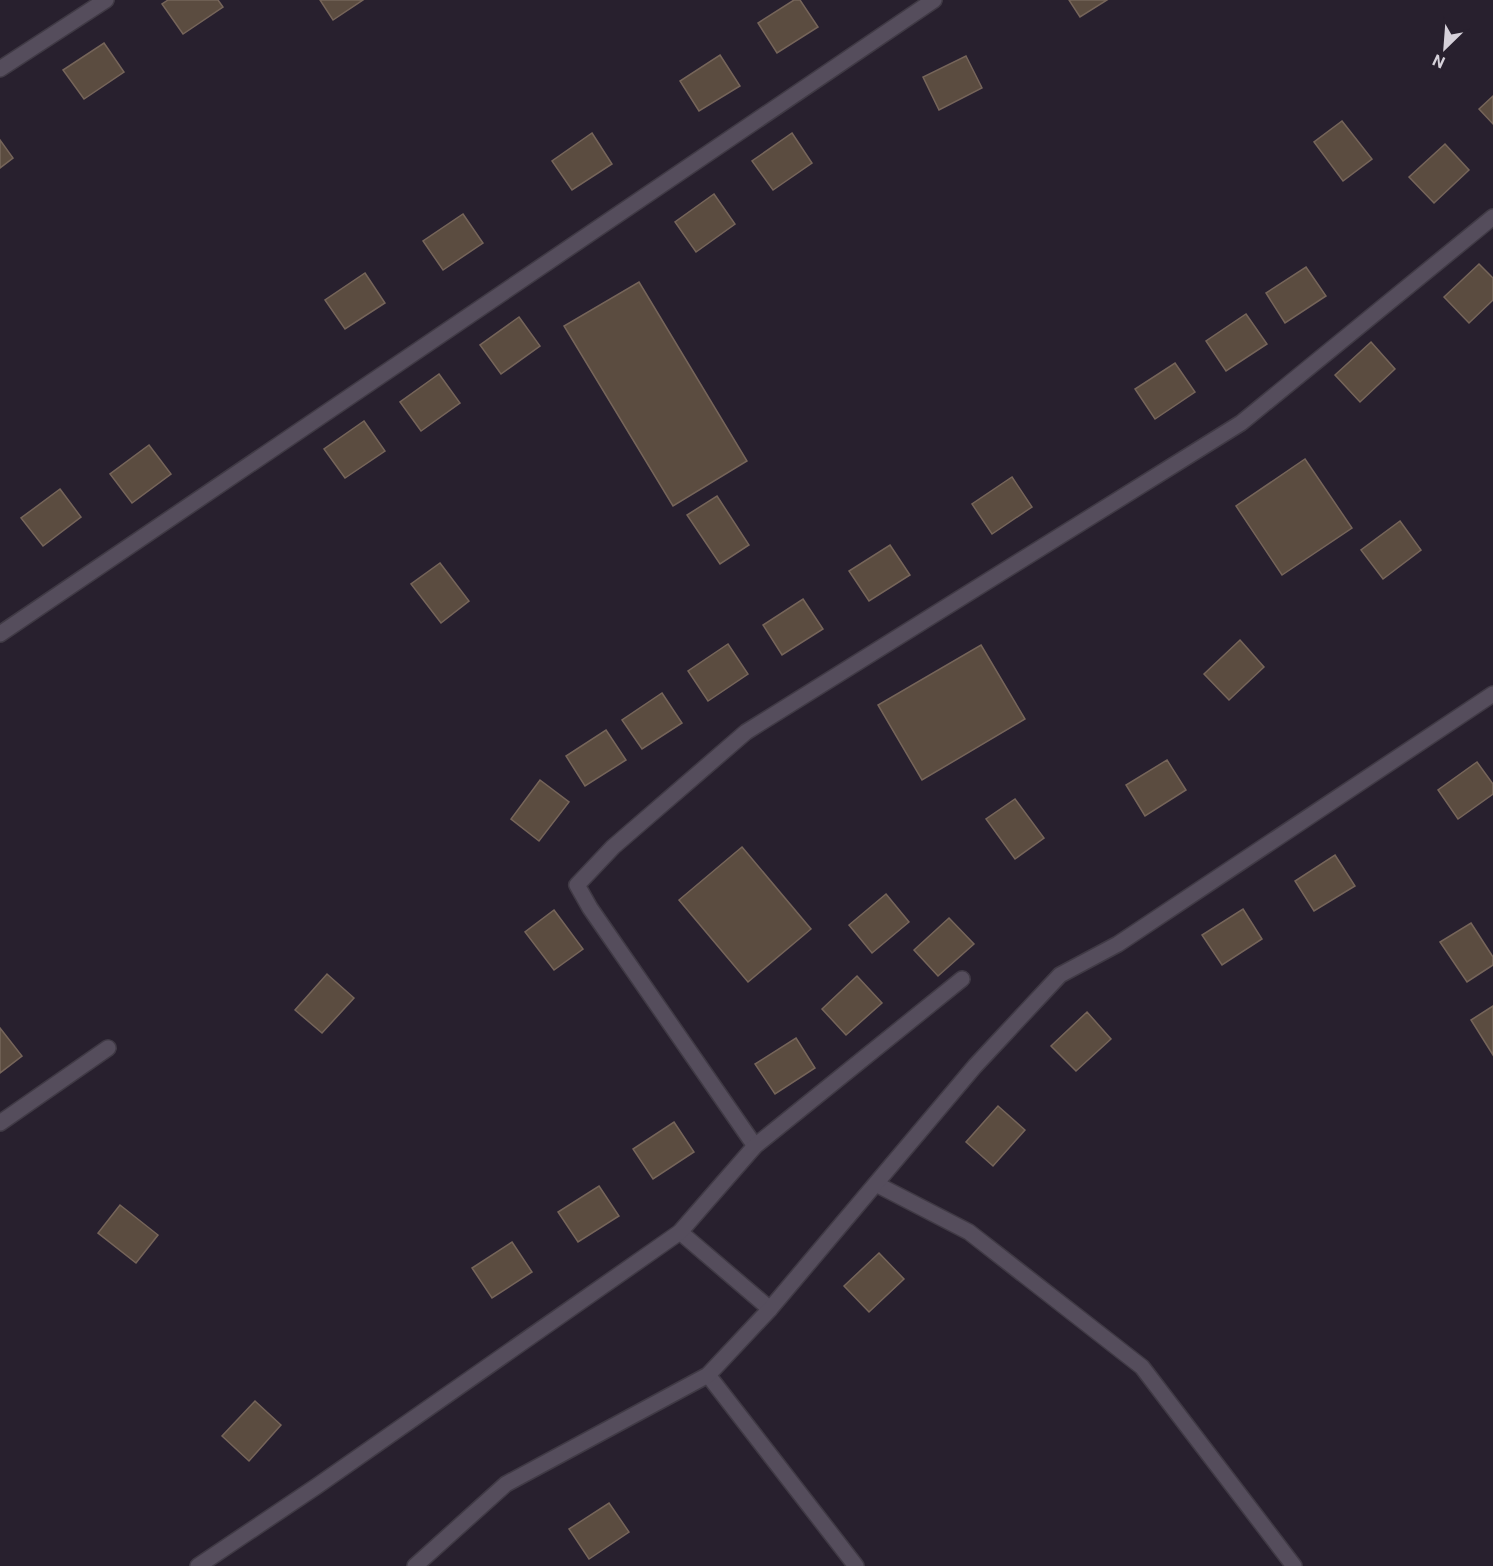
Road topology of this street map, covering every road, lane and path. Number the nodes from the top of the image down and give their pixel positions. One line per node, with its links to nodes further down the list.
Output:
1 (106, 0): 3 (street)
2 (934, 0): 5 (street)
3 (0, 69)
4 (1493, 217): 10 (street)
5 (0, 634)
6 (1493, 694): 11 (street)
7 (962, 979): 10 (street)
8 (108, 1048): 9 (street)
9 (0, 1123)
10 (755, 1146): 12 (street)
11 (876, 1184): 13 (street); 18 (street)
12 (680, 1232): 13 (street); 15 (street)
13 (770, 1309): 14 (street)
14 (708, 1375): 16 (street); 17 (street)
15 (198, 1566)
16 (415, 1566)
17 (856, 1566)
18 (1294, 1566)

